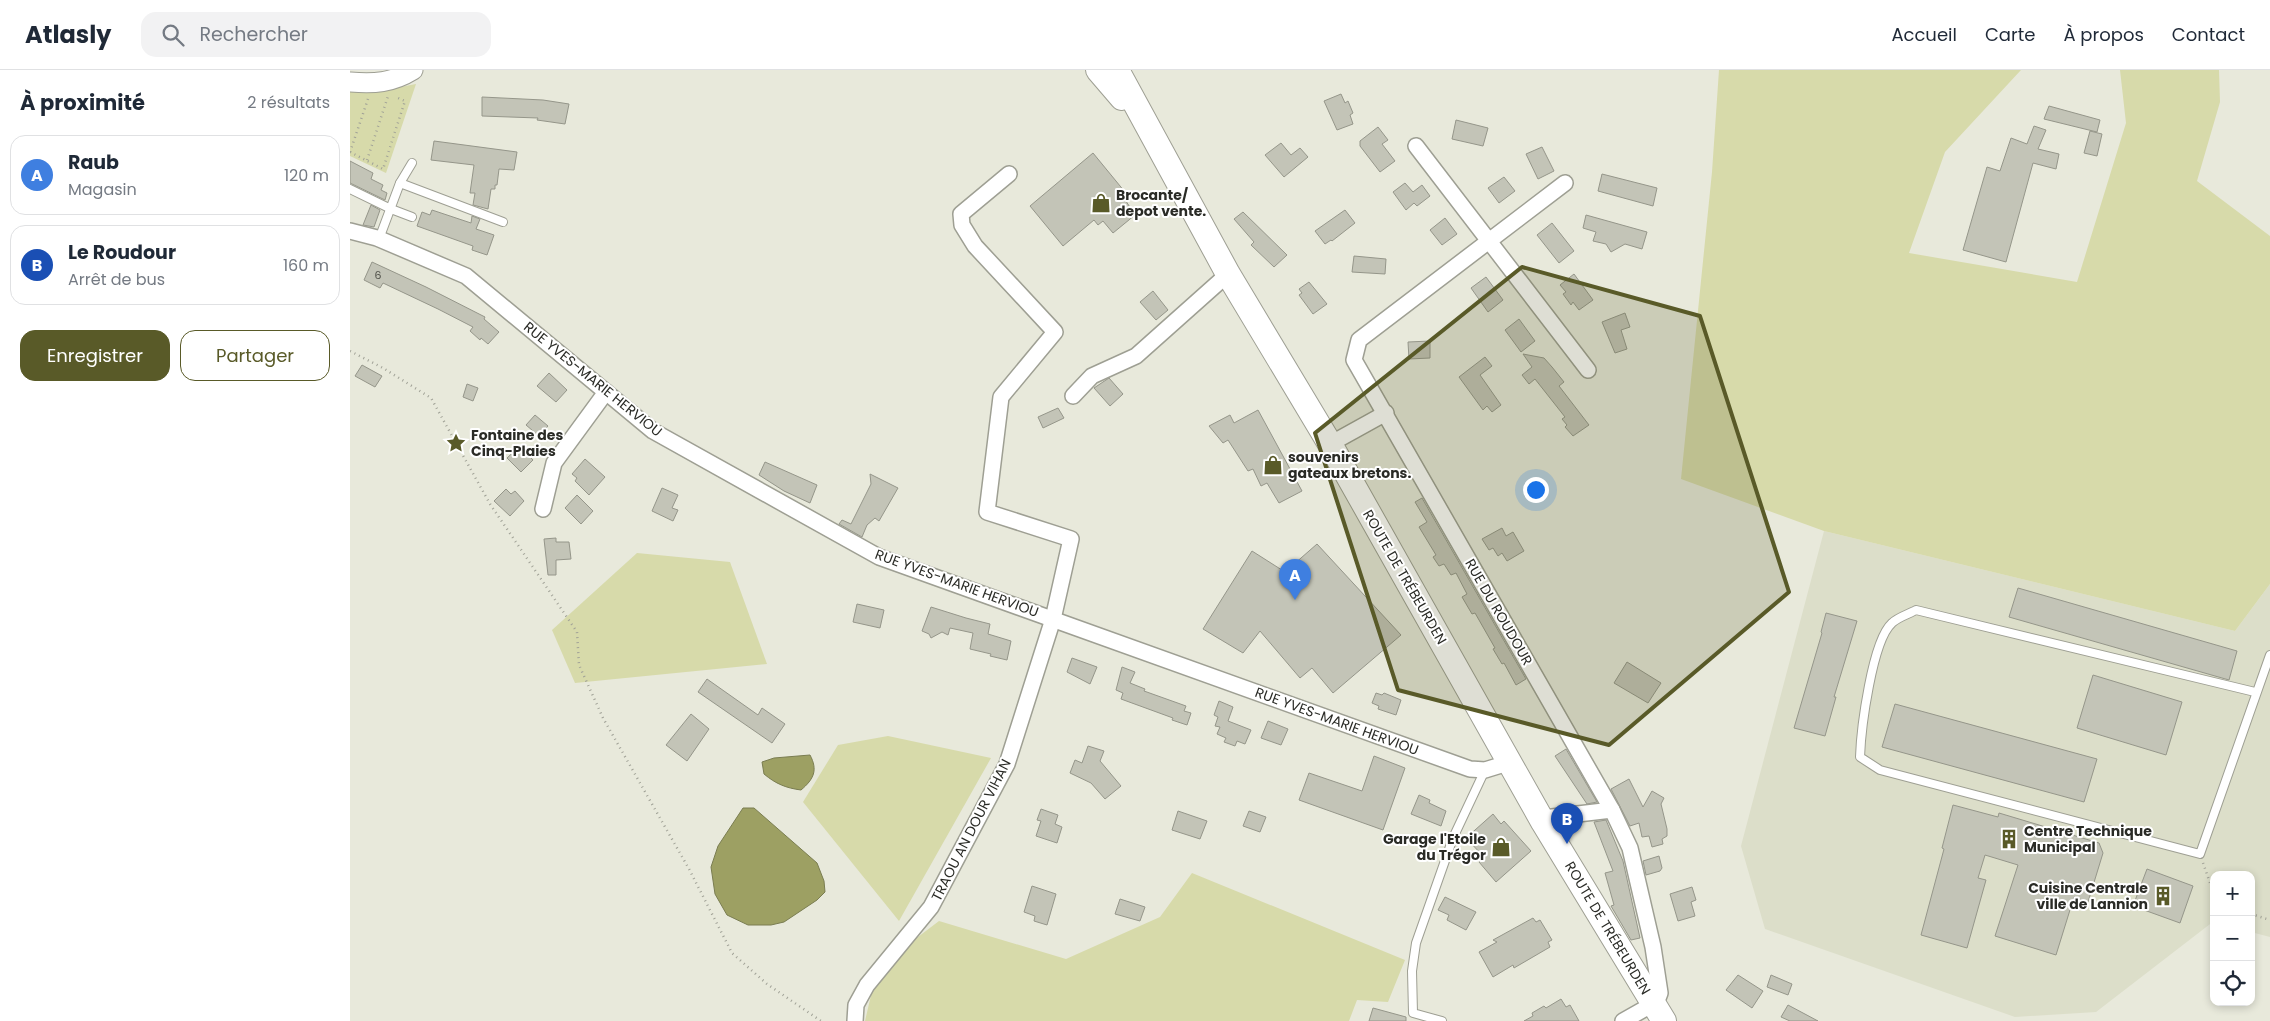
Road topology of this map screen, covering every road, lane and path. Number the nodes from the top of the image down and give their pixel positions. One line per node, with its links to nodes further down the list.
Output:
1 (413, 70): 4 (street)
2 (1098, 70): 8 (main road, ROUTE DE TRÉBEURDEN)
3 (1117, 70): 8 (main road, ROUTE DE TRÉBEURDEN)
4 (350, 82)
5 (370, 92): 10 (path)
6 (389, 92): 11 (path)
7 (394, 92): 11 (path)
8 (1150, 132): 23 (main road, ROUTE DE TRÉBEURDEN)
9 (1416, 146): 22 (street)
10 (350, 152): 11 (path)
11 (367, 160)
12 (412, 163): 14 (lane)
13 (1009, 174): 31 (street, TRAOU AN DOUR VIHAN)
14 (400, 183): 17 (lane); 19 (lane)
15 (1565, 183): 22 (street, RUE DU ROUDOUR)
16 (350, 189): 17 (lane)
17 (391, 209): 18 (lane); 21 (lane)
18 (412, 217)
19 (502, 222)
20 (350, 231): 21 (street, RUE YVES-MARIE HERVIOU)
21 (379, 239): 26 (street, RUE YVES-MARIE HERVIOU)
22 (1488, 243): 25 (street); 28 (street, RUE DU ROUDOUR)
23 (1228, 274): 27 (street); 29 (main road, ROUTE DE TRÉBEURDEN)
24 (350, 351): 43 (path)
25 (1588, 370)
26 (606, 392): 30 (street); 31 (street, RUE YVES-MARIE HERVIOU)
27 (1073, 396)
28 (1386, 414): 29 (street); 36 (street, RUE DU ROUDOUR)
29 (1330, 444): 34 (main road, ROUTE DE TRÉBEURDEN)
30 (543, 509)
31 (1053, 619): 35 (street, RUE YVES-MARIE HERVIOU); 44 (street, TRAOU AN DOUR VIHAN)
32 (2270, 655): 33 (lane)
33 (2255, 692): 38 (lane); 38 (lane)
34 (1511, 762): 35 (street, RUE YVES-MARIE HERVIOU); 37 (main road, ROUTE DE TRÉBEURDEN)
35 (1485, 770): 45 (lane)
36 (1612, 810): 37 (street); 42 (street, RUE DU ROUDOUR)
37 (1543, 822): 42 (main road, ROUTE DE TRÉBEURDEN)
38 (2200, 854): 39 (path)
39 (2210, 883)
40 (2255, 915): 41 (path)
41 (2270, 920)
42 (1659, 1013): 46 (street)
43 (821, 1021)
44 (855, 1021)
45 (1442, 1021)
46 (1623, 1021)

